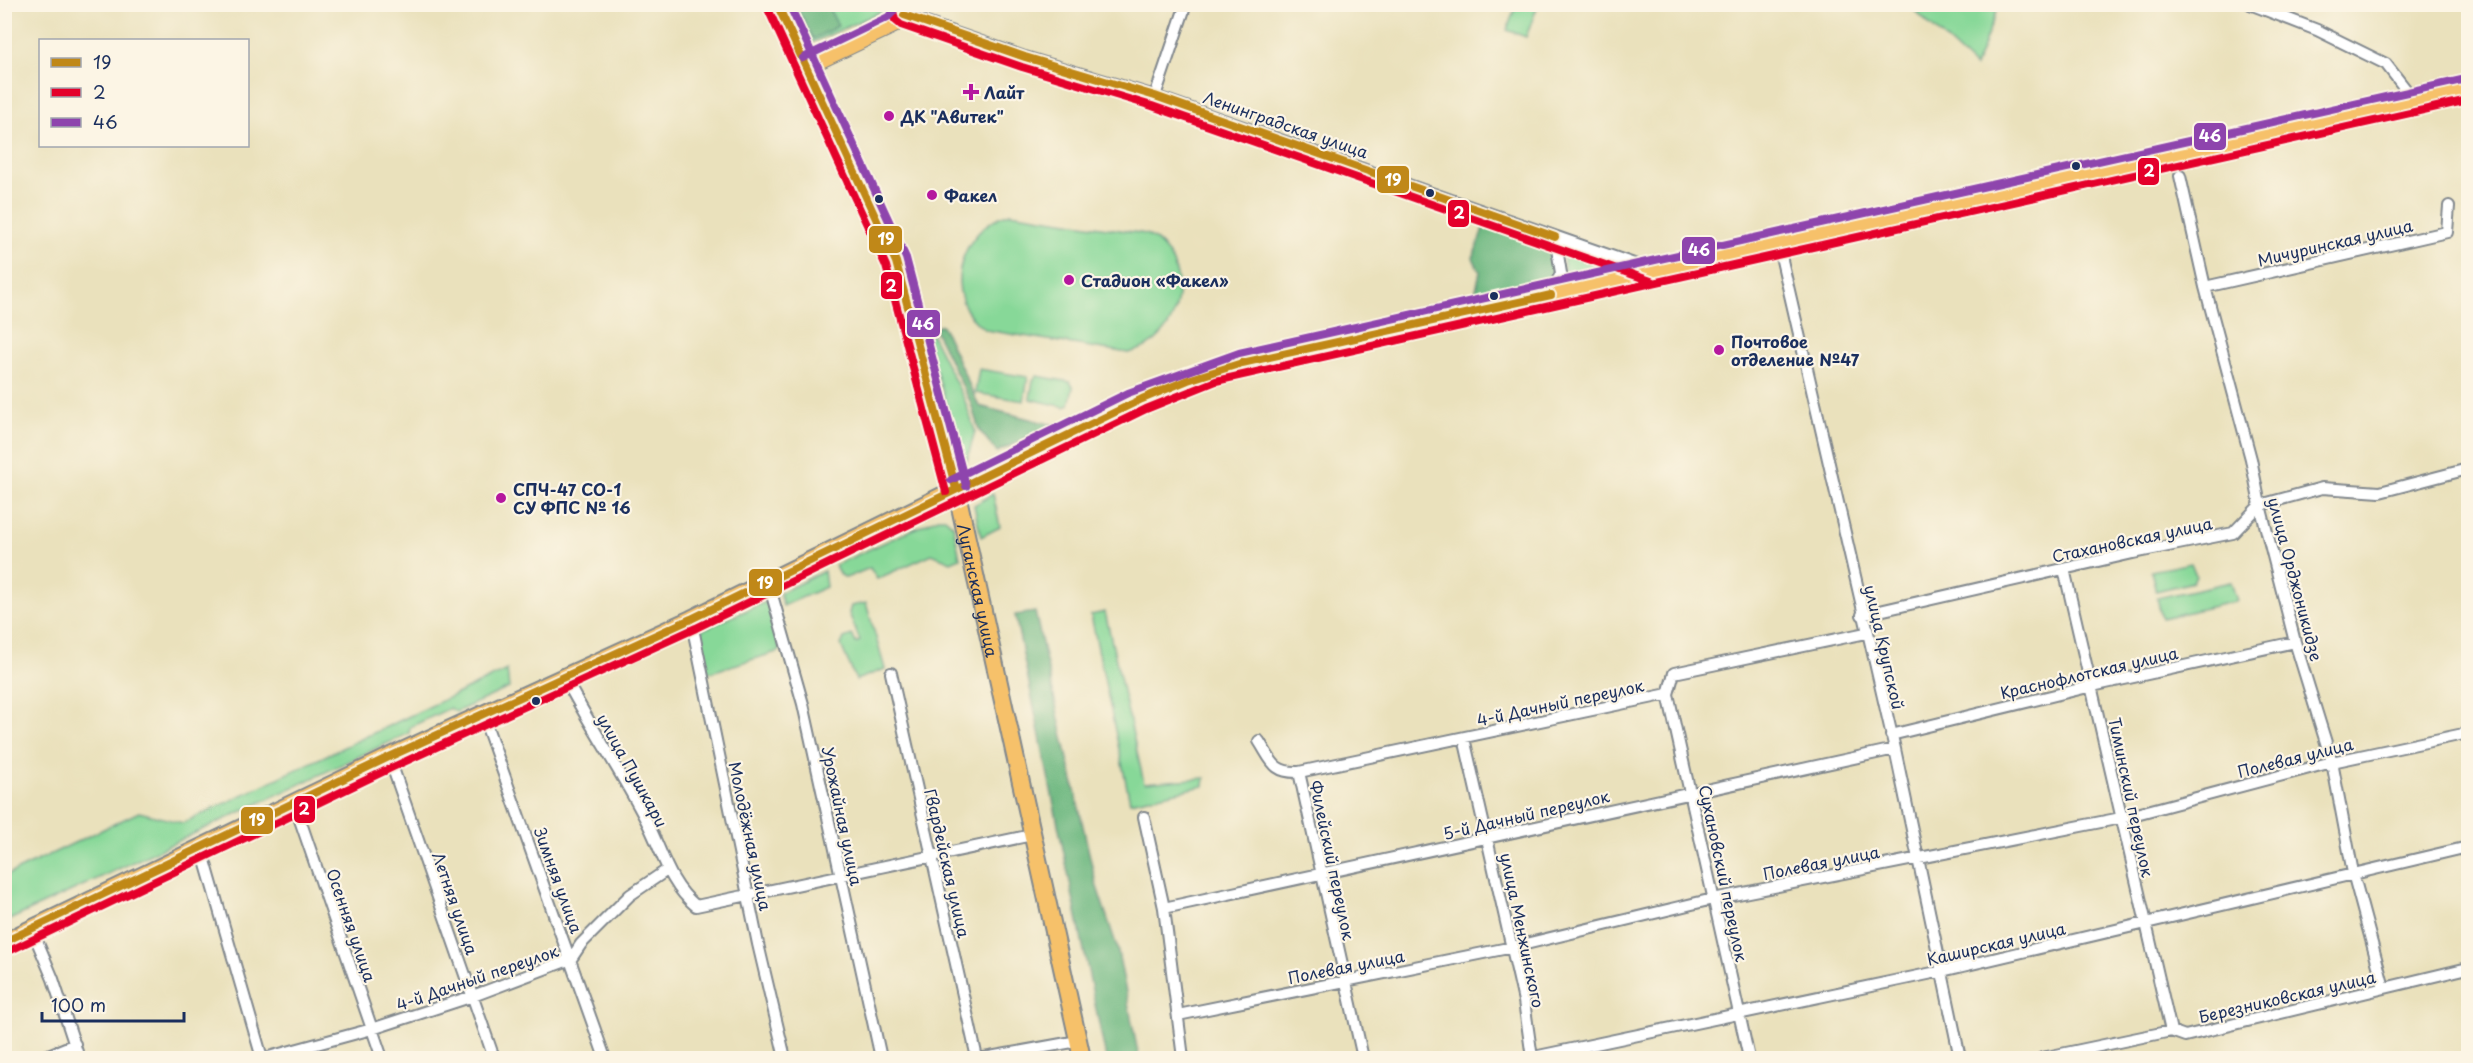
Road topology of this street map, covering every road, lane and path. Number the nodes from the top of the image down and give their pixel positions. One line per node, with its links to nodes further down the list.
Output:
1 (777, 4): 5 (main road, Луганская улица)
2 (1186, 4): 7 (street)
3 (2250, 4): 8 (street)
4 (903, 10): 5 (main road, Ленинградская улица); 7 (street, Ленинградская улица)
5 (808, 67): 17 (main road, Луганская улица)
6 (2469, 89): 8 (main road)
7 (1155, 96): 11 (street, Ленинградская улица)
8 (2414, 100): 12 (main road)
9 (2180, 176): 14 (street, улица Орджоникидзе)
10 (2449, 206): 14 (street, Мичуринская улица)
11 (1555, 237): 13 (street, Ленинградская улица); 15 (street)
12 (1778, 243): 13 (main road); 21 (street, улица Крупской)
13 (1654, 271): 15 (main road)
14 (2205, 287): 18 (street, улица Орджоникидзе)
15 (1551, 295): 17 (main road)
16 (2469, 469): 18 (street)
17 (956, 489): 20 (highway); 42 (highway, Луганская улица)
18 (2260, 505): 19 (street, Стахановская улица); 24 (street, улица Орджоникидзе)
19 (2064, 569): 21 (street, Стахановская улица); 27 (street, Тиминский переулок)
20 (768, 581): 22 (highway); 51 (street, Урожайная улица)
21 (1862, 615): 23 (street, улица Крупской)
22 (691, 619): 26 (highway); 52 (street, Молодёжная улица)
23 (1866, 633): 28 (street, 4-й Дачный переулок); 31 (street, улица Крупской)
24 (2295, 642): 27 (street, Краснофлотская улица); 36 (street, улица Орджоникидзе)
25 (891, 674): 46 (street, Гвардейская улица)
26 (564, 676): 29 (highway); 48 (street, улица Пушкари)
27 (2092, 686): 31 (street, Краснофлотская улица); 41 (street, Тиминский переулок)
28 (1668, 693): 32 (street, 4-й Дачный переулок); 38 (street, Сухановский переулок)
29 (482, 713): 35 (highway); 59 (street, Зимняя улица)
30 (2469, 733): 36 (street, Полевая улица)
31 (1891, 735): 34 (street, улица Крупской)
32 (1464, 738): 37 (street, 4-й Дачный переулок); 43 (street, улица Менжинского)
33 (1259, 741): 37 (street)
34 (1894, 749): 38 (street, 5-й Дачный переулок); 47 (street, улица Крупской)
35 (389, 757): 39 (highway); 64 (street, Летняя улица)
36 (2332, 762): 41 (street, Полевая улица); 50 (street, улица Орджоникидзе)
37 (1299, 772): 49 (street, Филейский переулок)
38 (1692, 792): 43 (street, 5-й Дачный переулок); 53 (street, Сухановский переулок)
39 (292, 803): 44 (highway); 67 (street, Осенняя улица)
40 (1143, 817): 54 (street)
41 (2121, 818): 47 (street, Полевая улица); 55 (street, Тиминский переулок)
42 (1032, 835): 46 (street); 69 (highway, Луганская улица)
43 (1487, 839): 49 (street, 5-й Дачный переулок); 58 (street, улица Менжинского)
44 (201, 847): 56 (highway); 74 (street)
45 (2469, 847): 50 (street, Каширская улица)
46 (931, 857): 51 (street); 80 (street, Гвардейская улица)
47 (1918, 859): 53 (street, Полевая улица); 61 (street, улица Крупской)
48 (667, 870): 52 (street, улица Пушкари); 59 (street, 4-й Дачный переулок)
49 (1323, 873): 54 (street, 5-й Дачный переулок); 62 (street, Филейский переулок)
50 (2353, 873): 55 (street, Каширская улица); 63 (street, улица Орджоникидзе)
51 (841, 877): 52 (street); 79 (street, Урожайная улица)
52 (748, 897): 78 (street, Молодёжная улица)
53 (1713, 899): 58 (street, Полевая улица); 65 (street, Сухановский переулок)
54 (1164, 908): 66 (street)
55 (2144, 924): 61 (street, Каширская улица); 68 (street, Тиминский переулок)
56 (32, 929): 57 (highway); 70 (street)
57 (4, 942)
58 (1513, 947): 62 (street, Полевая улица); 71 (street, улица Менжинского)
59 (571, 959): 64 (street, 4-й Дачный переулок); 77 (street, Зимняя улица)
60 (2469, 968): 63 (street, Березниковская улица)
61 (1941, 971): 65 (street, Каширская улица); 86 (street, улица Крупской)
62 (1344, 983): 66 (street, Полевая улица); 84 (street, Филейский переулок)
63 (2384, 988): 68 (street, Березниковская улица)
64 (473, 996): 67 (street, 4-й Дачный переулок); 76 (street, Летняя улица)
65 (1739, 1012): 71 (street, Каширская улица); 85 (street, Сухановский переулок)
66 (1178, 1015): 83 (street)
67 (372, 1029): 74 (street, 4-й Дачный переулок); 75 (street, Осенняя улица)
68 (2170, 1031): 87 (street, Березниковская улица)
69 (1078, 1041): 81 (street); 82 (highway, Луганская улица)
70 (75, 1044): 72 (street); 73 (street)
71 (1530, 1058)
72 (41, 1059)
73 (79, 1059)
74 (264, 1059)
75 (382, 1059)
76 (494, 1059)
77 (605, 1059)
78 (785, 1059)
79 (881, 1059)
80 (977, 1059)
81 (984, 1059)
82 (1082, 1059)
83 (1183, 1059)
84 (1363, 1059)
85 (1749, 1059)
86 (1960, 1059)
87 (2042, 1059)

